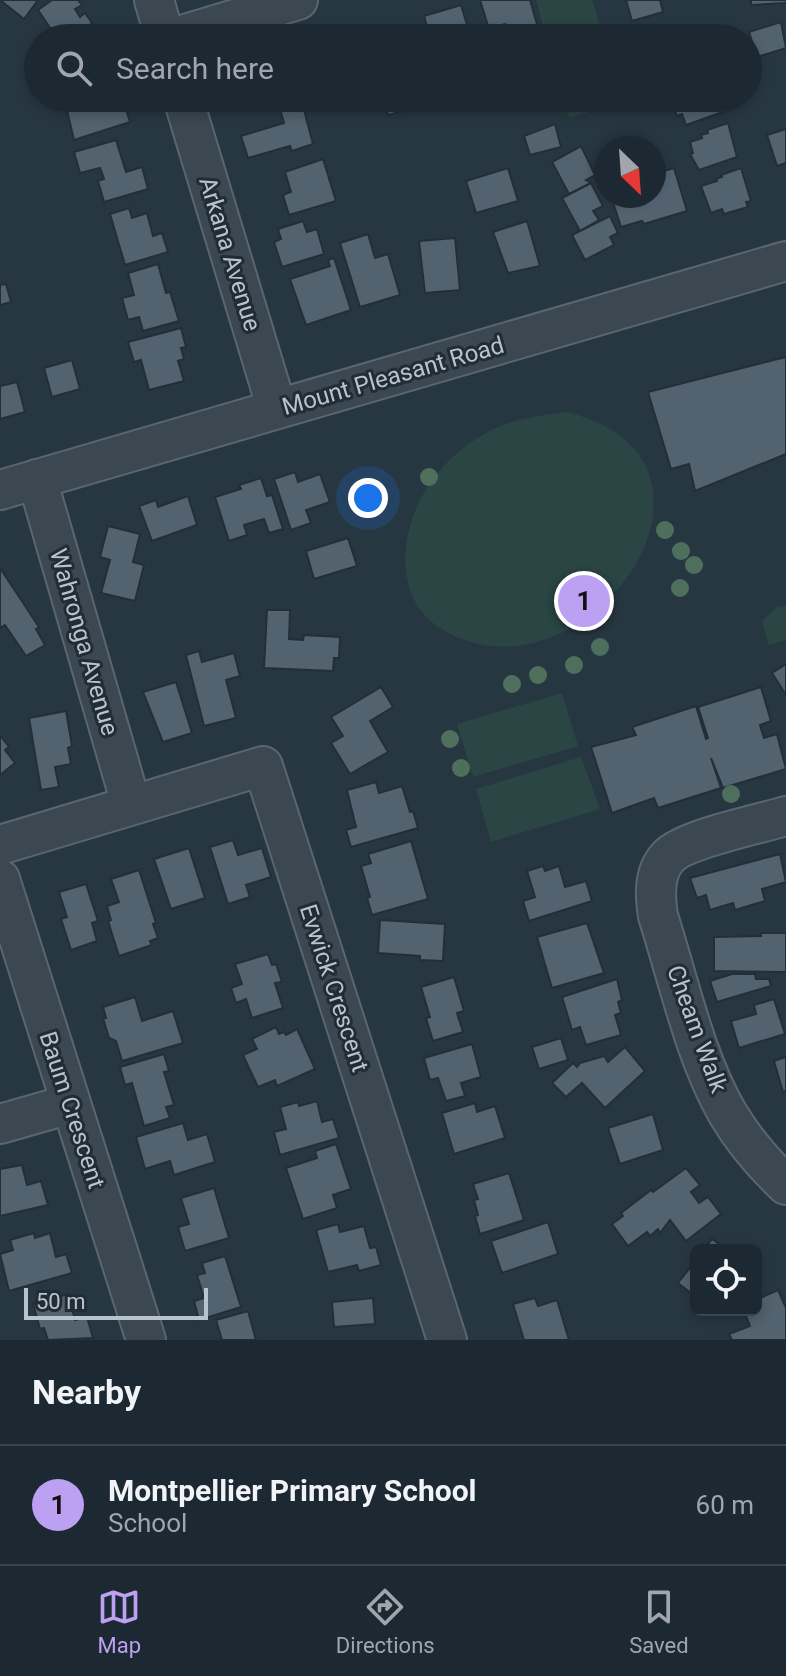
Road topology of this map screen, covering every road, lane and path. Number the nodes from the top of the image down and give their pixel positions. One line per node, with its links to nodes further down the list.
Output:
1 (154, 0): 3 (street)
2 (298, 0): 4 (street)
3 (161, 24)
4 (218, 24)
5 (187, 112): 7 (street, Arkana Avenue)
6 (786, 261): 7 (street, Mount Pleasant Road)
7 (277, 409): 8 (street, Mount Pleasant Road)
8 (37, 479): 9 (street, Mount Pleasant Road); 10 (street, Wahronga Avenue)
9 (0, 490)
10 (131, 804): 12 (street); 18 (street, Evwick Crescent)
11 (786, 816): 16 (street, Cheam Walk)
12 (0, 845)
13 (0, 879): 14 (street, Baum Crescent)
14 (70, 1104): 15 (street); 17 (street, Baum Crescent)
15 (0, 1124)
16 (786, 1185)
17 (146, 1340)
18 (447, 1340)

